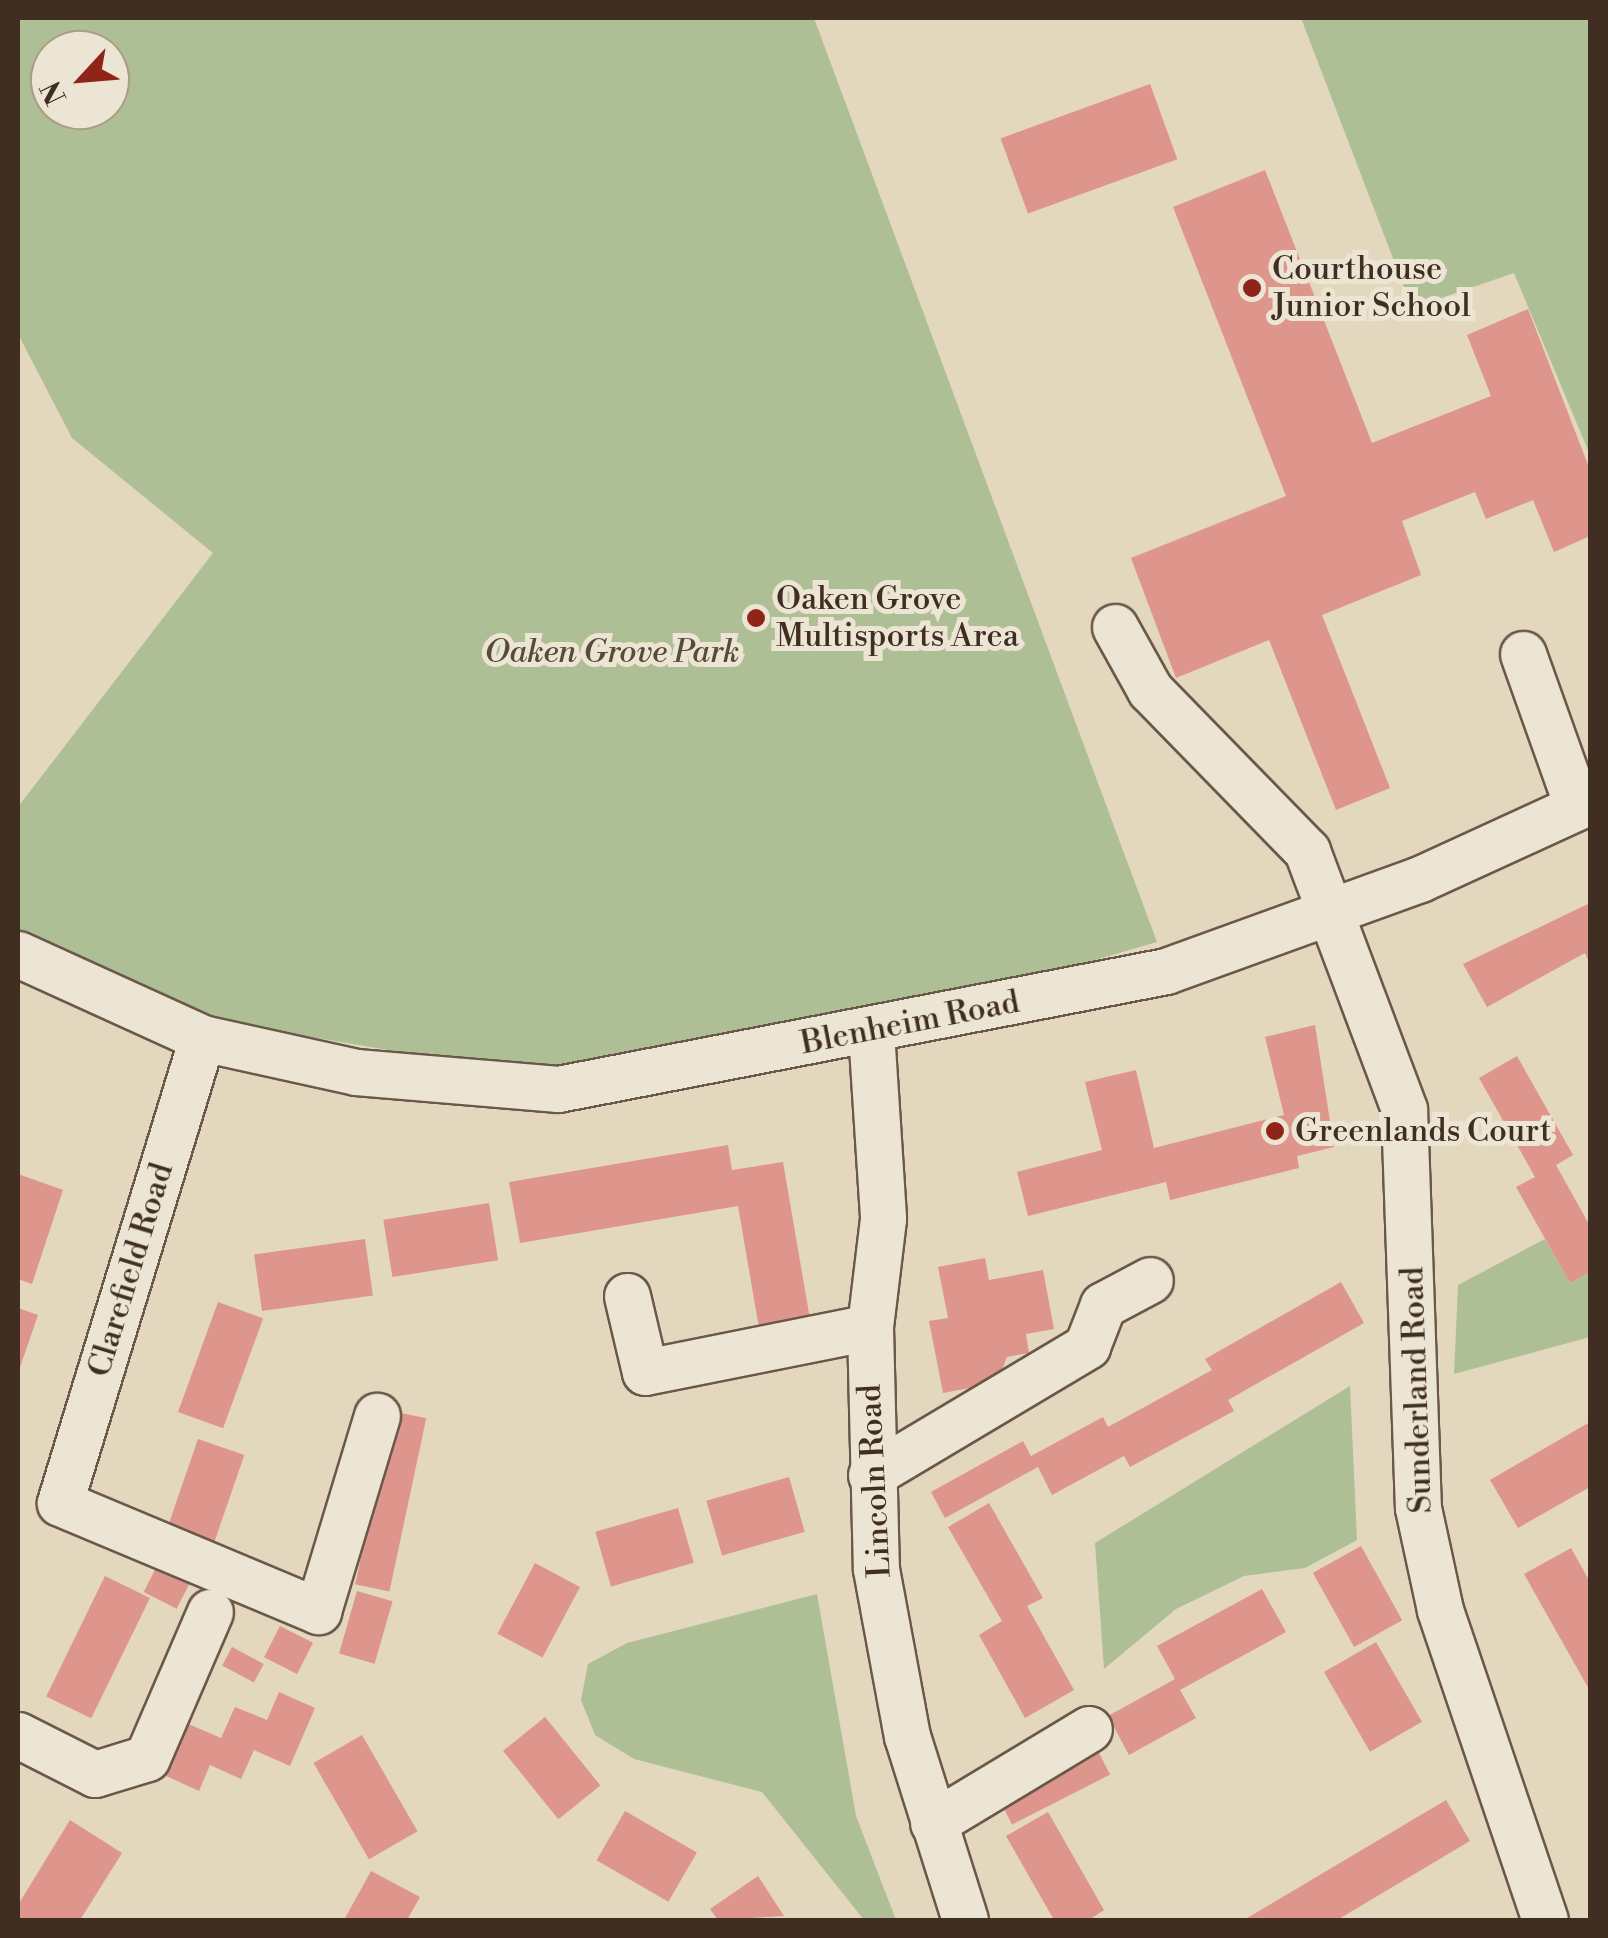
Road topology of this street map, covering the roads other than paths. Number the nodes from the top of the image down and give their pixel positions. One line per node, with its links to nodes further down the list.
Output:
1 (1114, 627): 4 (street, Sunderland Road)
2 (1523, 654): 3 (street)
3 (1584, 804): 4 (street, Blenheim Road)
4 (1334, 913): 6 (street, Blenheim Road); 18 (street, Sunderland Road)
5 (18, 954): 7 (street, Blenheim Road)
6 (872, 1031): 7 (street, Blenheim Road); 10 (street, Lincoln Road)
7 (202, 1038): 11 (street, Clarefield Road)
8 (1150, 1280): 12 (street)
9 (627, 1296): 10 (street)
10 (870, 1327): 12 (street, Lincoln Road)
11 (378, 1416)
12 (871, 1475): 16 (street, Lincoln Road)
13 (210, 1612): 15 (street)
14 (1089, 1729): 16 (street)
15 (18, 1735)
16 (933, 1823): 17 (street, Lincoln Road)
17 (965, 1920)
18 (1545, 1920)

